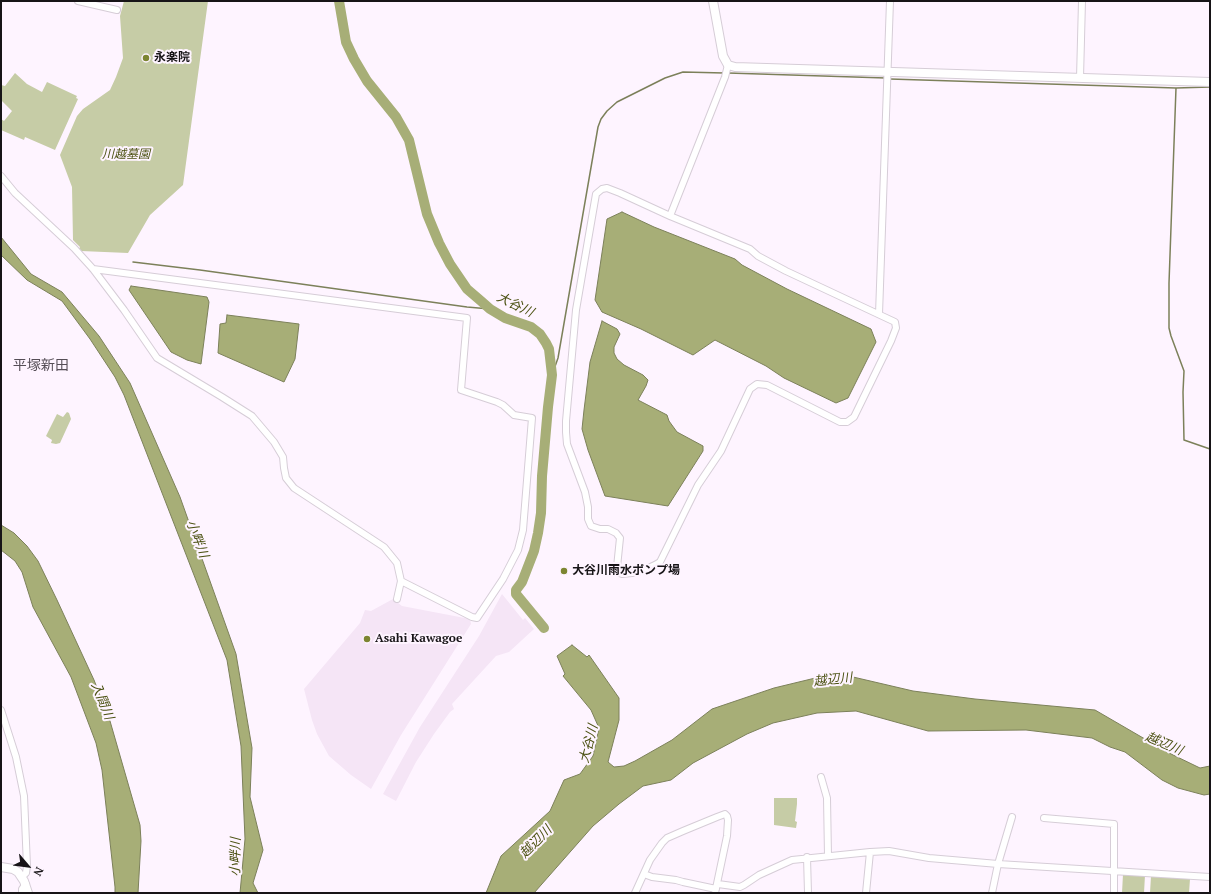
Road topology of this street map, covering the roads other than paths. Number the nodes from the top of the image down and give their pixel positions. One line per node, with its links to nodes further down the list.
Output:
1 (78, 1): 5 (street)
2 (713, 1): 6 (street)
3 (890, 1): 7 (street)
4 (1082, 1): 8 (street)
5 (117, 10)
6 (728, 66): 7 (street); 11 (street)
7 (887, 72): 8 (street); 13 (street)
8 (1080, 78): 9 (street)
9 (1210, 82)
10 (1, 176): 12 (street)
11 (670, 216): 13 (street); 13 (street)
12 (93, 269): 14 (street); 14 (street)
13 (879, 314)
14 (401, 581): 15 (street)
15 (397, 599)
16 (1, 710): 28 (street)
17 (821, 777): 21 (street)
18 (1012, 817): 23 (street)
19 (1044, 818): 25 (street)
20 (870, 852): 21 (street); 23 (street); 34 (street)
21 (828, 856): 22 (street)
22 (807, 857): 29 (street); 33 (street)
23 (998, 864): 25 (street); 35 (street)
24 (1, 867): 28 (street)
25 (1114, 871): 27 (street); 36 (street)
26 (644, 874): 29 (street); 29 (street); 32 (street)
27 (1210, 877)
28 (24, 881): 30 (street); 31 (street)
29 (716, 889)
30 (22, 893)
31 (28, 893)
32 (635, 893)
33 (808, 893)
34 (866, 893)
35 (992, 893)
36 (1114, 893)

